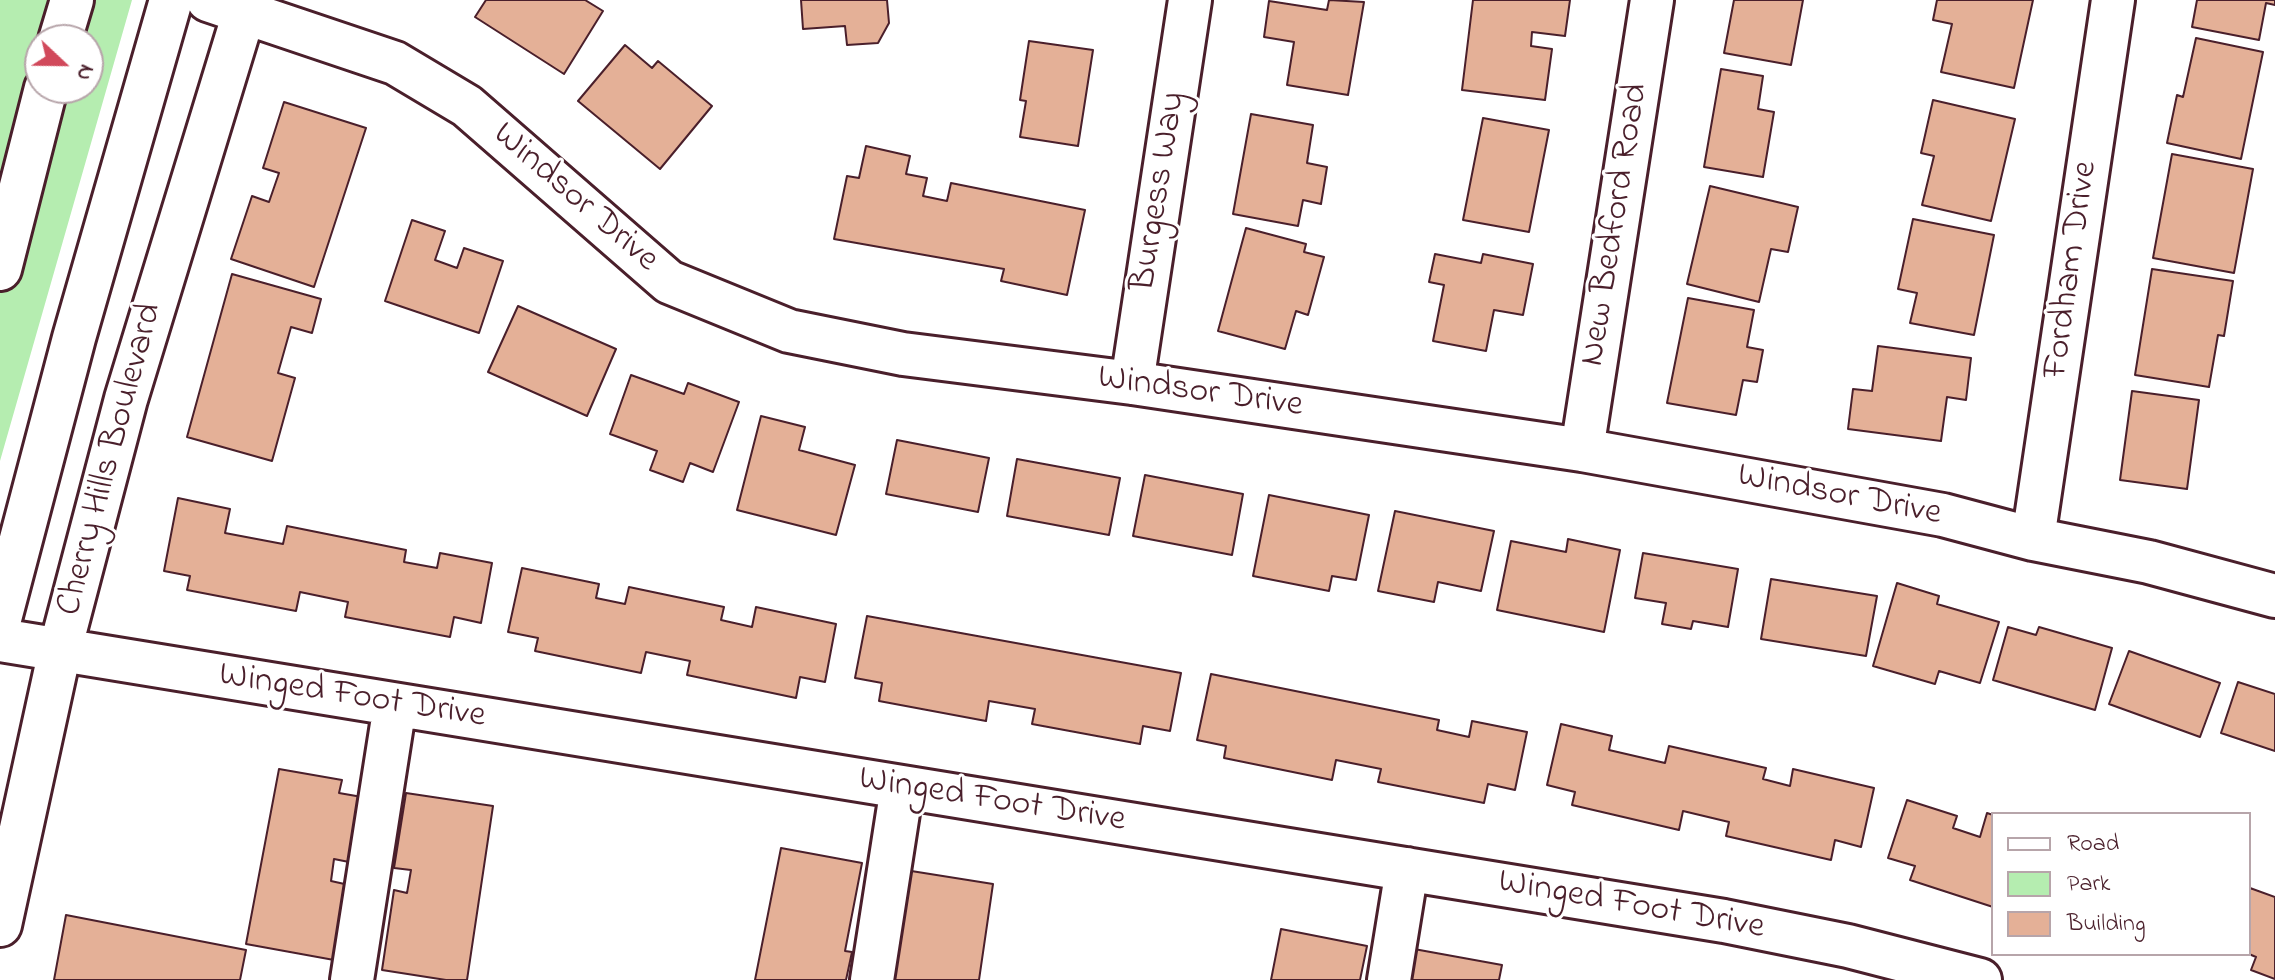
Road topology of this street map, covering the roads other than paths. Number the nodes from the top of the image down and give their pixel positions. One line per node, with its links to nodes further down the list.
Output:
1 (72, 0): 7 (street)
2 (171, 0): 16 (street, Cherry Hills Boulevard)
3 (1190, 0): 12 (street, Burgess Way)
4 (1652, 0): 13 (street, New Bedford Road)
5 (2113, 0): 14 (street, Fordham Drive)
6 (233, 4): 12 (street, Windsor Drive); 18 (street, Cherry Hills Boulevard)
7 (65, 24)
8 (37, 104): 10 (street)
9 (42, 104): 11 (street)
10 (0, 147)
11 (0, 269)
12 (1132, 383): 13 (street, Windsor Drive)
13 (1582, 450): 14 (street, Windsor Drive)
14 (2033, 539): 15 (street, Windsor Drive)
15 (2275, 596)
16 (0, 619)
17 (0, 640): 18 (street, Winged Foot Drive)
18 (60, 650): 19 (street, Winged Foot Drive); 22 (street, Cherry Hills Boulevard)
19 (395, 705): 20 (street, Winged Foot Drive); 24 (street)
20 (902, 787): 21 (street, Winged Foot Drive); 25 (street)
21 (1407, 869): 23 (street, Winged Foot Drive); 26 (street)
22 (0, 925)
23 (1957, 977)
24 (352, 980)
25 (872, 980)
26 (1389, 980)

